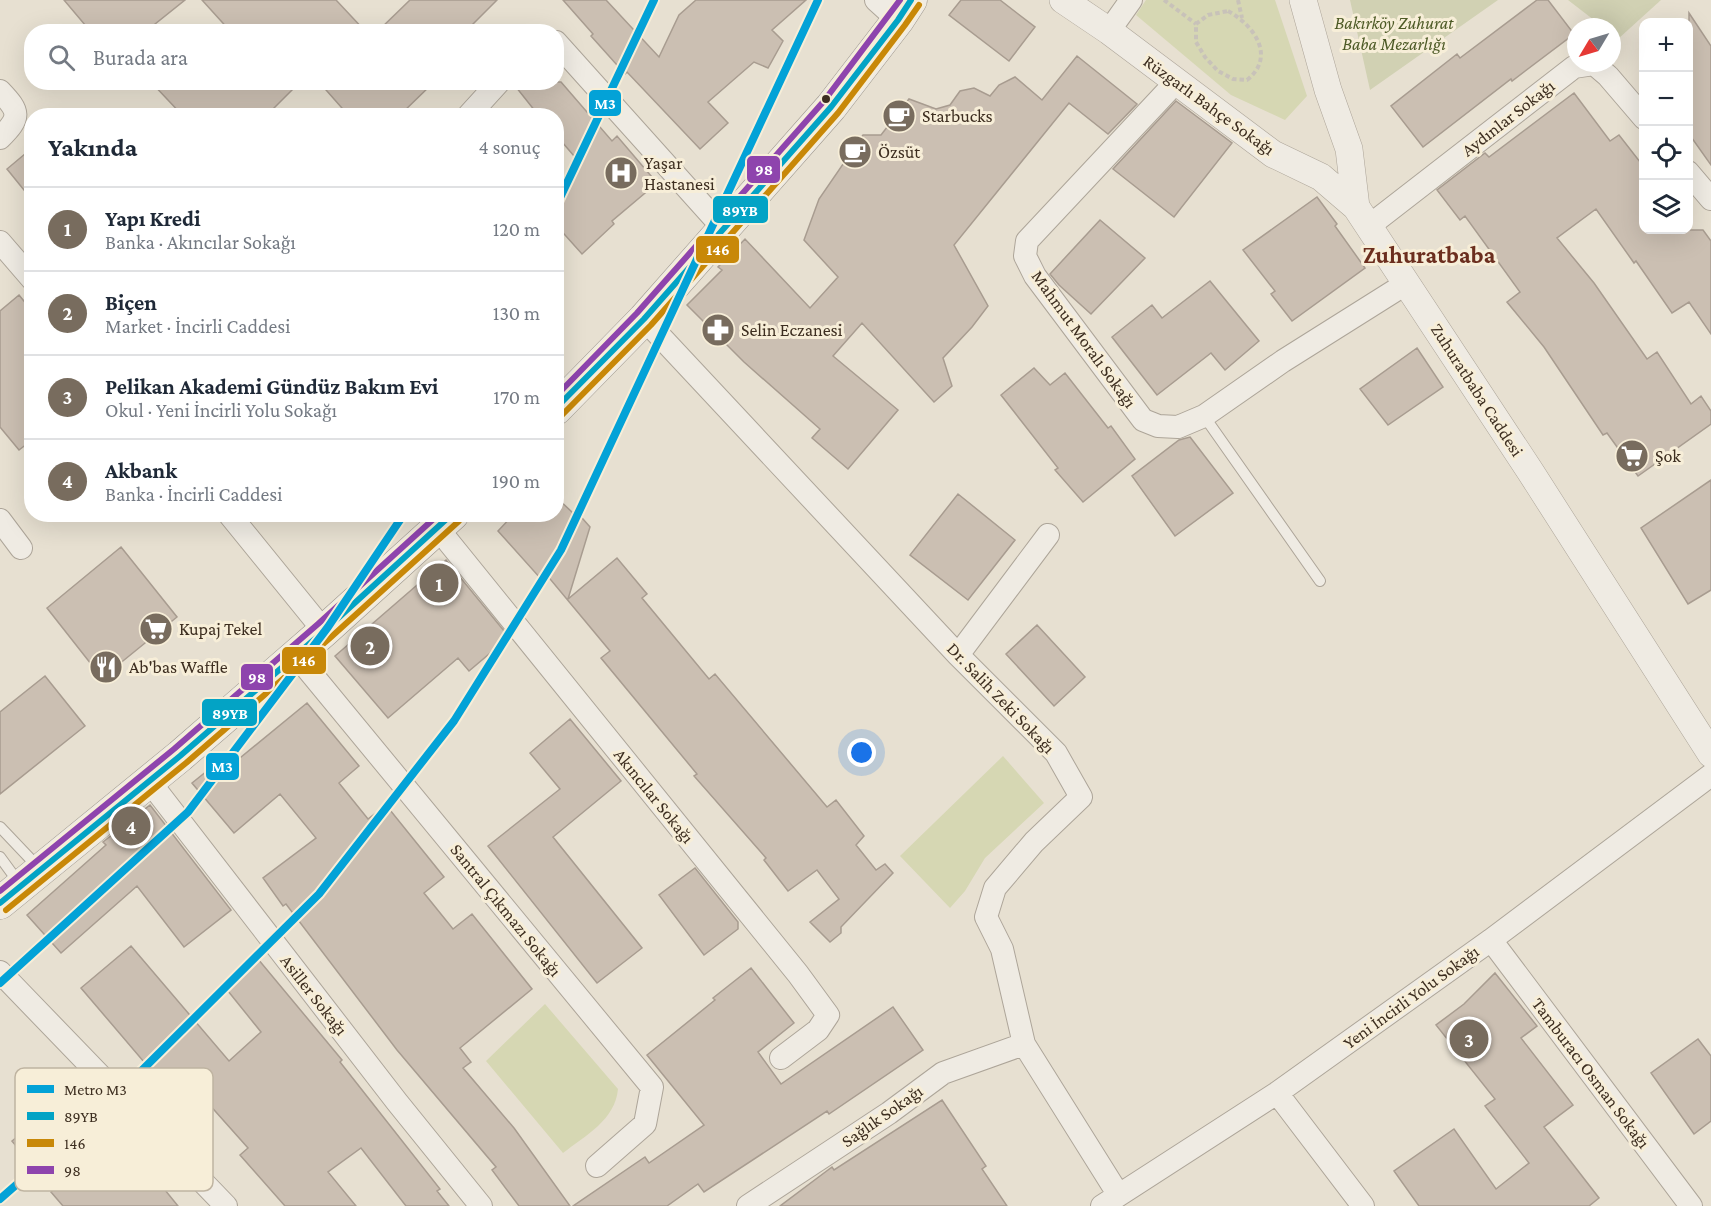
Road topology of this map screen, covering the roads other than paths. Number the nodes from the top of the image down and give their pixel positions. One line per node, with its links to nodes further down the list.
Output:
1 (1063, 0): 5 (street, Rüzgarlı Bahçe Sokağı)
2 (1131, 0): 5 (street)
3 (1303, 0): 15 (street, Zuhuratbaba Caddesi)
4 (895, 7): 16 (main road)
5 (1109, 31): 7 (street, Rüzgarlı Bahçe Sokağı)
6 (564, 51): 16 (street)
7 (1176, 82): 15 (street, Rüzgarlı Bahçe Sokağı); 22 (street, Mahmut Moralı Sokağı)
8 (492, 90): 10 (street)
9 (0, 91): 12 (street)
10 (475, 108)
11 (1639, 112): 15 (street, Aydınlar Sokağı)
12 (0, 138)
13 (1693, 177): 14 (street)
14 (1711, 199)
15 (1362, 217): 19 (street, Zuhuratbaba Caddesi)
16 (723, 228): 20 (main road)
17 (0, 242): 18 (street)
18 (24, 270)
19 (1407, 283): 22 (street, Mahmut Moralı Sokağı); 32 (street, Zuhuratbaba Caddesi)
20 (644, 319): 21 (main road); 31 (street, Dr. Salih Zeki Sokağı)
21 (564, 401)
22 (1204, 416): 28 (lane)
23 (0, 520): 27 (street)
24 (235, 522): 29 (street)
25 (446, 522): 29 (main road); 41 (street, Akıncılar Sokağı)
26 (1048, 535): 31 (street)
27 (21, 548)
28 (1320, 581)
29 (324, 632): 30 (main road)
30 (296, 655): 34 (main road); 44 (street, Santral Çıkmazı Sokağı)
31 (958, 655): 40 (street, Dr. Salih Zeki Sokağı)
32 (1711, 754)
33 (1711, 775): 38 (street, Yeni İncirli Yolu Sokağı)
34 (149, 782): 37 (main road); 48 (street, Asiller Sokağı)
35 (0, 827): 37 (lane)
36 (0, 857): 37 (lane)
37 (20, 886)
38 (1491, 940): 43 (street, Yeni İncirli Yolu Sokağı); 51 (street, Tamburacı Osman Sokağı)
39 (0, 972): 42 (street)
40 (1024, 1044): 46 (street, Dr. Salih Zeki Sokağı); 49 (street, Sağlık Sokağı)
41 (781, 1058)
42 (93, 1068)
43 (1277, 1093): 46 (street, Yeni İncirli Yolu Sokağı); 50 (street)
44 (597, 1166)
45 (212, 1191): 47 (street)
46 (1110, 1200)
47 (226, 1206)
48 (481, 1206)
49 (748, 1206)
50 (1364, 1206)
51 (1691, 1206)

